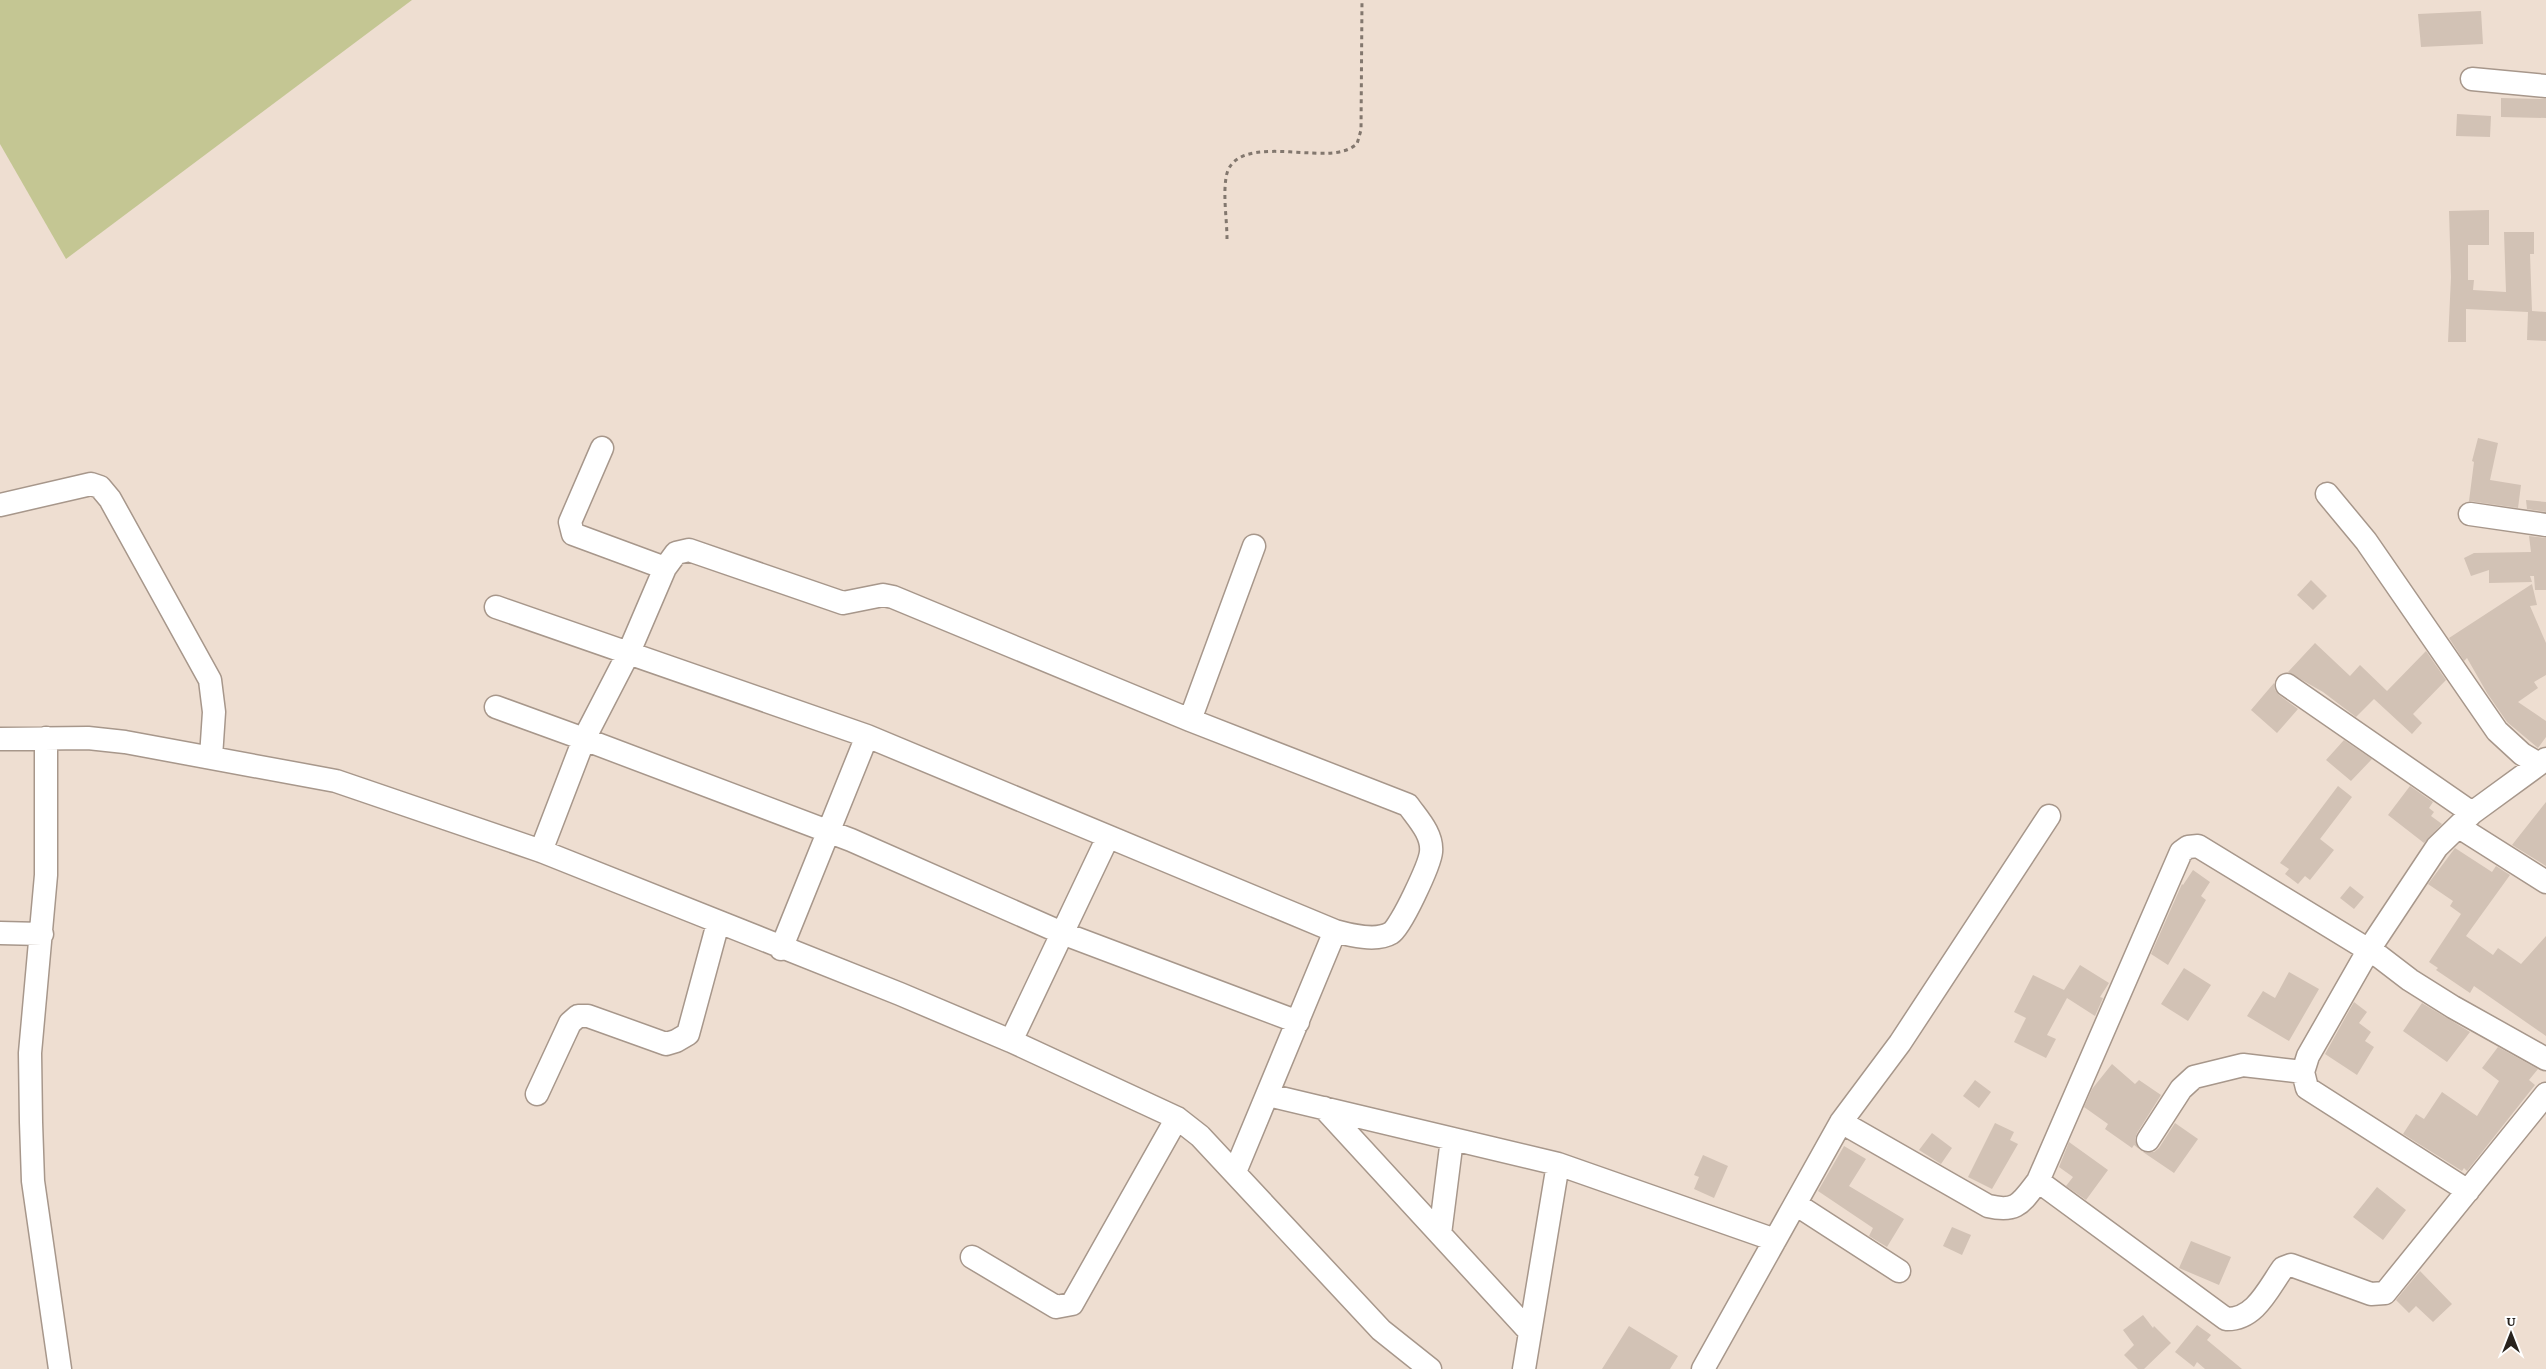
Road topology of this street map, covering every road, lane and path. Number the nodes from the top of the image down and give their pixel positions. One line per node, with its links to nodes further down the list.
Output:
1 (1362, 0): 4 (path)
2 (2472, 79): 3 (street)
3 (2546, 86)
4 (1227, 239)
5 (602, 448): 11 (street)
6 (2327, 494): 22 (street)
7 (0, 505): 21 (street)
8 (2470, 514): 9 (street)
9 (2546, 525)
10 (1254, 546): 16 (street)
11 (664, 568): 13 (street); 16 (street)
12 (496, 607): 13 (street)
13 (630, 652): 17 (street); 20 (street)
14 (2288, 685): 24 (street)
15 (496, 707): 20 (street)
16 (1190, 720): 30 (street)
17 (867, 736): 25 (street); 26 (street)
18 (46, 738): 19 (street); 21 (street); 33 (street)
19 (0, 739)
20 (584, 739): 25 (street); 27 (street)
21 (211, 757): 27 (street)
22 (2542, 762): 24 (street)
23 (2049, 816): 45 (street)
24 (2466, 820): 28 (street); 35 (street)
25 (829, 832): 32 (street); 34 (street)
26 (1108, 837): 30 (street); 32 (street)
27 (541, 851): 29 (street)
28 (2546, 882)
29 (718, 922): 34 (street); 40 (street)
30 (1335, 931): 36 (street)
31 (0, 933): 33 (street)
32 (1062, 933): 36 (street); 37 (street)
33 (42, 934): 58 (street)
34 (781, 949): 37 (street)
35 (2368, 951): 38 (street); 39 (street); 50 (street)
36 (1298, 1022): 42 (street)
37 (1011, 1041): 44 (street)
38 (2546, 1059)
39 (2303, 1072): 47 (street); 51 (street)
40 (537, 1094)
41 (2546, 1094): 51 (street)
42 (1268, 1095): 43 (street); 49 (street)
43 (1324, 1108): 46 (street); 53 (street)
44 (1177, 1118): 49 (street); 55 (street)
45 (1841, 1122): 50 (street); 52 (street)
46 (1452, 1140): 48 (street); 53 (street)
47 (2148, 1140)
48 (1558, 1164): 54 (street); 57 (street)
49 (1235, 1172): 59 (street)
50 (2038, 1181): 51 (street)
51 (2468, 1191)
52 (1797, 1205): 54 (street); 56 (street)
53 (1440, 1234): 57 (street)
54 (1775, 1240): 61 (street)
55 (972, 1256)
56 (1899, 1271)
57 (1530, 1332): 60 (street)
58 (60, 1369)
59 (1430, 1369)
60 (1524, 1369)
61 (1703, 1369)

